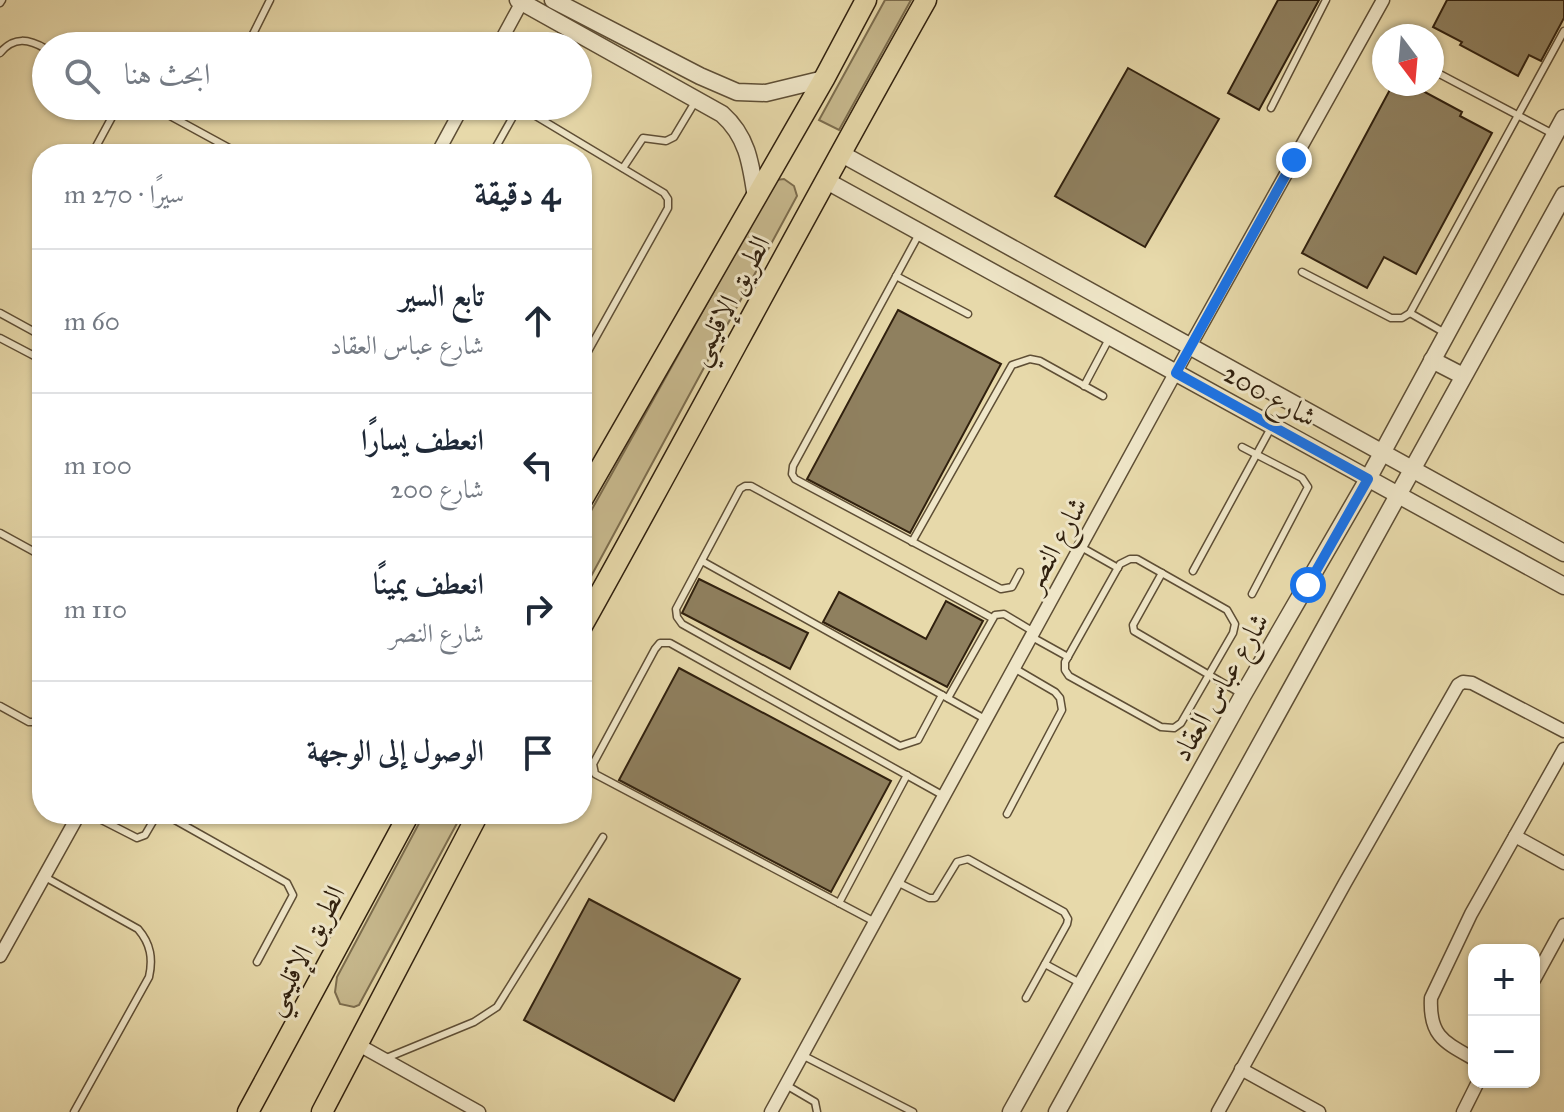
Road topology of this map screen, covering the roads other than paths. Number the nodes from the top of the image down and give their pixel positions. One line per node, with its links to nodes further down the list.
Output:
1 (270, 0): 9 (lane)
2 (553, 0): 16 (street)
3 (866, 0): 16 (highway, الطريق الإقليمي)
4 (926, 0): 33 (highway, الطريق الإقليمي)
5 (1326, 0): 18 (lane)
6 (1383, 0): 49 (street, شارع النصر)
7 (521, 1): 10 (street); 11 (street)
8 (1564, 31): 19 (lane)
9 (254, 32)
10 (505, 32)
11 (577, 32)
12 (592, 41): 17 (street)
13 (32, 42): 14 (lane)
14 (0, 53)
15 (1444, 76): 19 (lane)
16 (824, 79): 37 (highway, الطريق الإقليمي)
17 (697, 99): 34 (lane); 37 (street)
18 (1271, 108)
19 (1517, 115): 26 (lane); 42 (lane)
20 (1564, 118): 26 (street, شارع عباس العقاد)
21 (110, 120): 27 (lane)
22 (178, 120): 28 (lane)
23 (455, 120): 29 (street)
24 (511, 120): 30 (lane)
25 (542, 120): 31 (lane)
26 (1555, 135): 45 (street, شارع عباس العقاد)
27 (97, 144)
28 (222, 144)
29 (442, 144)
30 (498, 144)
31 (583, 144)
32 (592, 150): 34 (lane)
33 (840, 153): 35 (highway, الطريق الإقليمي); 49 (street, شارع 200)
34 (623, 168): 48 (lane)
35 (825, 180): 38 (street, شارع 200); 76 (highway, الطريق الإقليمي)
36 (1564, 195): 53 (street)
37 (756, 198): 62 (highway, الطريق الإقليمي)
38 (920, 232): 40 (lane); 46 (street, شارع 200)
39 (1302, 272): 42 (lane)
40 (896, 276): 43 (lane); 65 (lane)
41 (0, 313): 44 (lane)
42 (1410, 313): 45 (lane)
43 (968, 314)
44 (32, 331)
45 (1447, 334): 51 (street, شارع عباس العقاد)
46 (1110, 337): 52 (street, شارع 200); 54 (lane)
47 (0, 338): 50 (lane)
48 (592, 344)
49 (1189, 348): 52 (street, شارع النصر); 58 (street, شارع 200)
50 (32, 355)
51 (1432, 360): 53 (street); 58 (street, شارع عباس العقاد)
52 (1176, 373): 56 (street, شارع 200); 66 (street, شارع النصر)
53 (1463, 376): 60 (street)
54 (1084, 386): 55 (lane); 65 (lane)
55 (1103, 396)
56 (1272, 426): 59 (lane); 61 (street, شارع 200)
57 (1242, 447): 59 (lane)
58 (1382, 453): 60 (street, شارع 200); 61 (street, شارع عباس العقاد)
59 (1257, 455): 71 (lane); 75 (lane)
60 (1413, 470): 63 (street); 68 (street, شارع 200)
61 (1368, 479): 63 (street, شارع 200); 82 (street, شارع عباس العقاد)
62 (592, 483)
63 (1399, 496): 74 (street, شارع 200); 127 (street)
64 (0, 533): 67 (lane)
65 (912, 542): 72 (lane)
66 (1081, 547): 70 (lane); 78 (street, شارع النصر)
67 (32, 551)
68 (1564, 553)
69 (702, 561): 77 (lane); 83 (lane); 83 (lane)
70 (1118, 568): 73 (lane); 79 (lane)
71 (1193, 571)
72 (1020, 572)
73 (1162, 573): 81 (lane); 81 (lane)
74 (1564, 586)
75 (1252, 594)
76 (592, 608)
77 (992, 618): 78 (lane); 83 (lane)
78 (1033, 634): 79 (lane); 80 (street, شارع النصر)
79 (1068, 657): 81 (lane)
80 (1014, 668): 85 (street, شارع النصر); 91 (lane)
81 (1208, 675): 82 (lane)
82 (1243, 695): 110 (street, شارع عباس العقاد)
83 (945, 697): 85 (lane)
84 (0, 706): 86 (lane)
85 (986, 719): 90 (street, شارع النصر)
86 (32, 722)
87 (1564, 731): 116 (street)
88 (1564, 749): 98 (street)
89 (907, 775): 90 (lane); 103 (lane); 103 (lane)
90 (944, 796): 102 (street, شارع النصر)
91 (1007, 814)
92 (73, 824): 101 (street)
93 (110, 824): 94 (lane)
94 (151, 824)
95 (182, 824): 107 (lane)
96 (404, 824): 121 (highway, الطريق الإقليمي)
97 (473, 824): 112 (highway)
98 (1515, 836): 100 (street); 114 (street)
99 (603, 837): 115 (lane)
100 (1564, 863)
101 (44, 876): 106 (street); 120 (lane)
102 (897, 882): 104 (street, شارع النصر); 108 (lane)
103 (839, 903): 104 (lane)
104 (875, 922): 113 (street, شارع النصر)
105 (1564, 925): 109 (street)
106 (0, 956)
107 (257, 962)
108 (1045, 964): 110 (lane); 111 (lane)
109 (1540, 969)
110 (1083, 985): 126 (street, شارع عباس العقاد)
111 (1026, 998)
112 (357, 1044): 115 (street); 122 (highway)
113 (802, 1055): 117 (street, شارع النصر); 125 (lane)
114 (1468, 1055)
115 (384, 1059): 123 (street)
116 (1241, 1069): 128 (street); 129 (street)
117 (786, 1085): 119 (lane); 124 (street, شارع النصر)
118 (1475, 1088): 130 (street)
119 (819, 1111)
120 (74, 1112)
121 (248, 1112)
122 (322, 1112)
123 (479, 1112)
124 (771, 1112)
125 (913, 1112)
126 (1011, 1112)
127 (1057, 1112)
128 (1218, 1112)
129 (1319, 1112)
130 (1463, 1112)

